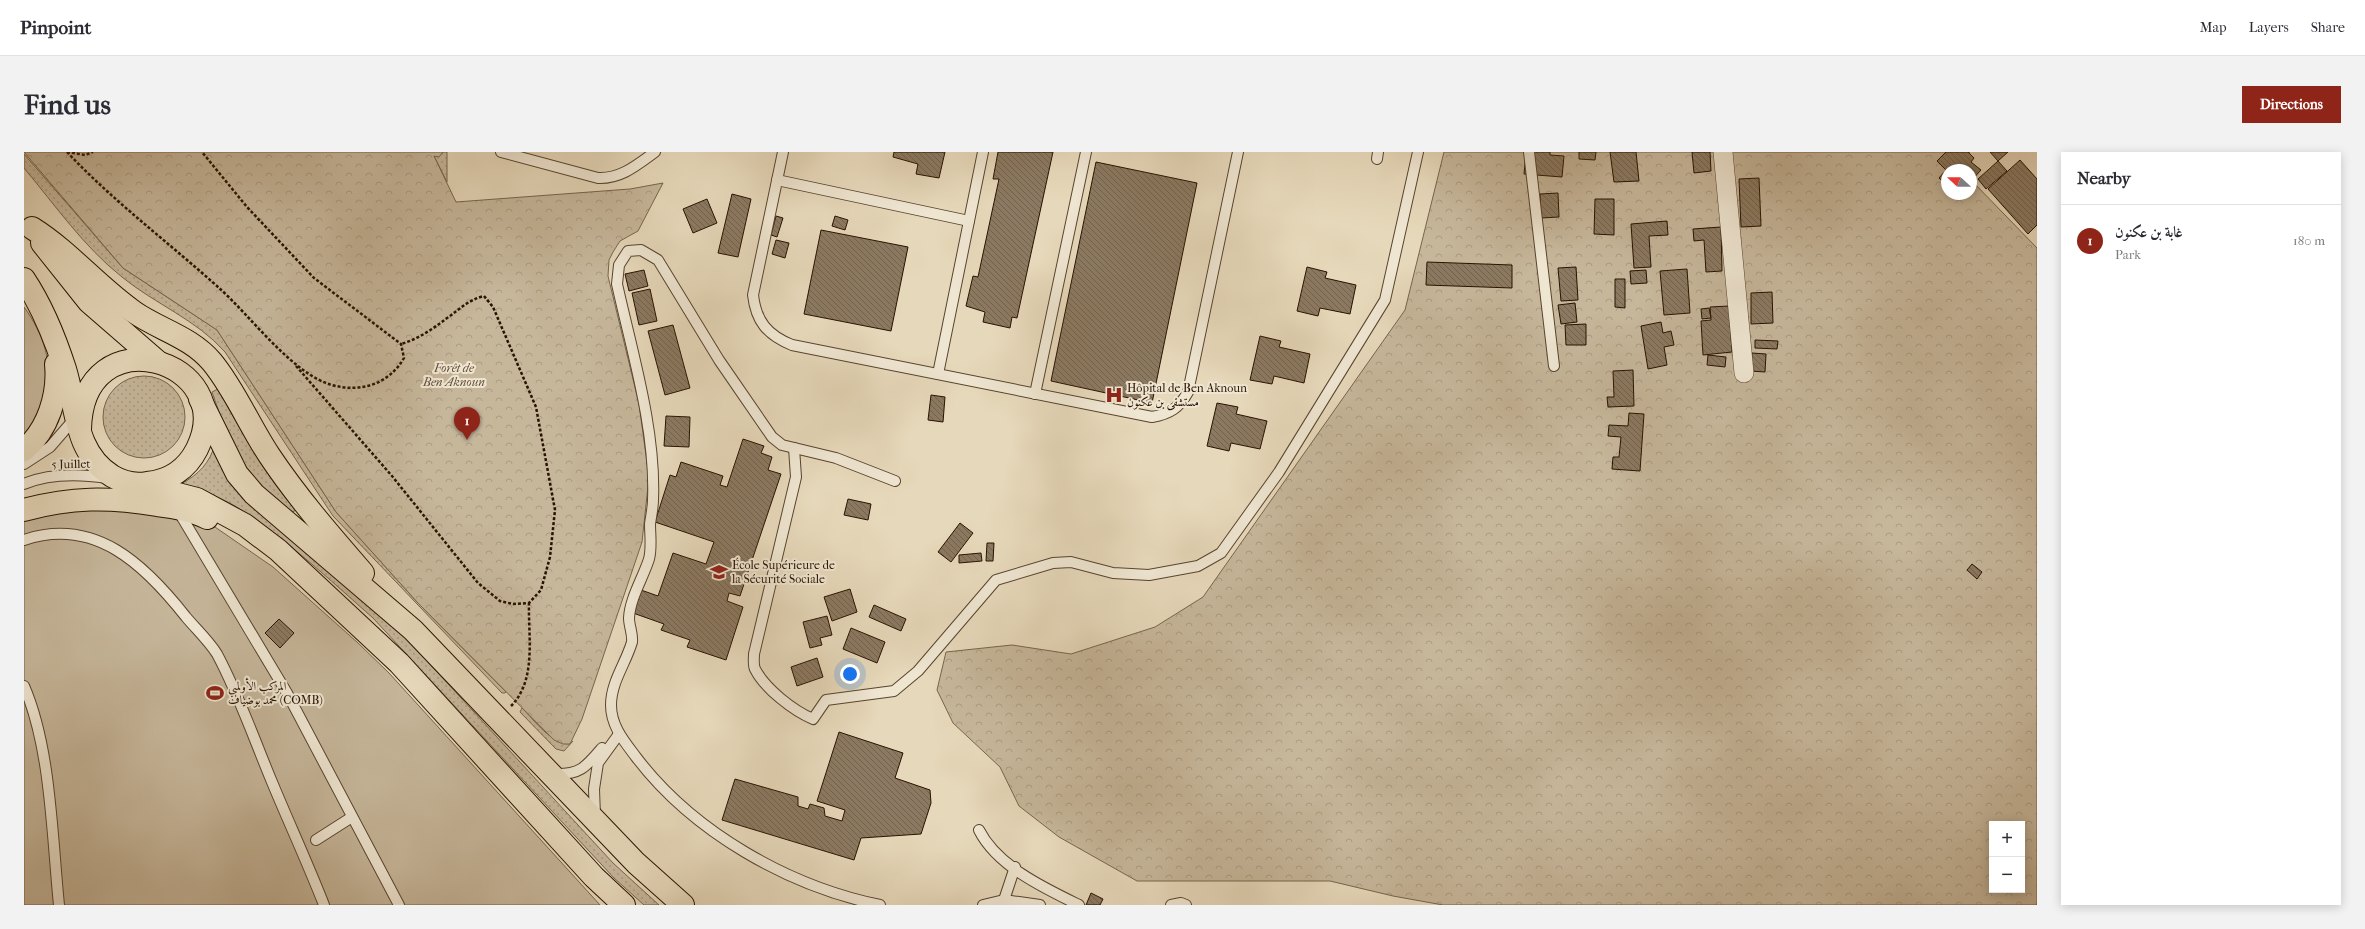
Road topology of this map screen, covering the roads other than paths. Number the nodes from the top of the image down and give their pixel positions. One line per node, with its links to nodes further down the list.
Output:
1 (501, 152): 2 (lane)
2 (655, 152)
3 (783, 152): 10 (lane)
4 (983, 152): 11 (lane)
5 (1086, 152): 19 (lane)
6 (1238, 152): 19 (lane)
7 (1418, 152): 22 (lane)
8 (1529, 152): 16 (lane)
9 (1723, 152): 17 (street)
10 (777, 180): 11 (lane); 18 (lane)
11 (969, 221): 18 (lane)
12 (28, 223): 15 (highway); 33 (highway)
13 (24, 279): 14 (highway)
14 (41, 309): 21 (highway); 23 (highway)
15 (156, 361): 20 (highway); 21 (highway)
16 (1554, 366)
17 (1744, 373)
18 (938, 374): 19 (lane)
19 (1035, 394)
20 (200, 399): 28 (highway); 33 (highway)
21 (79, 420): 24 (lane, 5 Juillet); 25 (highway)
22 (794, 448): 26 (lane); 35 (lane)
23 (24, 450)
24 (24, 464)
25 (118, 480): 27 (lane, 5 Juillet); 28 (highway)
26 (895, 480)
27 (24, 484)
28 (139, 484): 32 (highway)
29 (176, 508): 30 (highway); 32 (highway); 37 (lane)
30 (24, 510)
31 (24, 540): 44 (lane)
32 (278, 550): 46 (highway)
33 (413, 630): 36 (highway)
34 (24, 686): 43 (lane)
35 (618, 732): 36 (lane); 38 (lane); 48 (lane)
36 (551, 774): 38 (highway)
37 (352, 817): 40 (lane); 45 (lane)
38 (595, 820): 47 (highway)
39 (979, 830): 41 (lane)
40 (316, 840)
41 (1015, 868): 42 (lane); 51 (lane)
42 (1004, 900): 49 (lane); 50 (lane)
43 (59, 905)
44 (324, 905)
45 (399, 905)
46 (624, 905)
47 (683, 905)
48 (880, 905)
49 (983, 905)
50 (1040, 905)
51 (1080, 905)
52 (1171, 905): 53 (lane)
53 (1186, 905)

